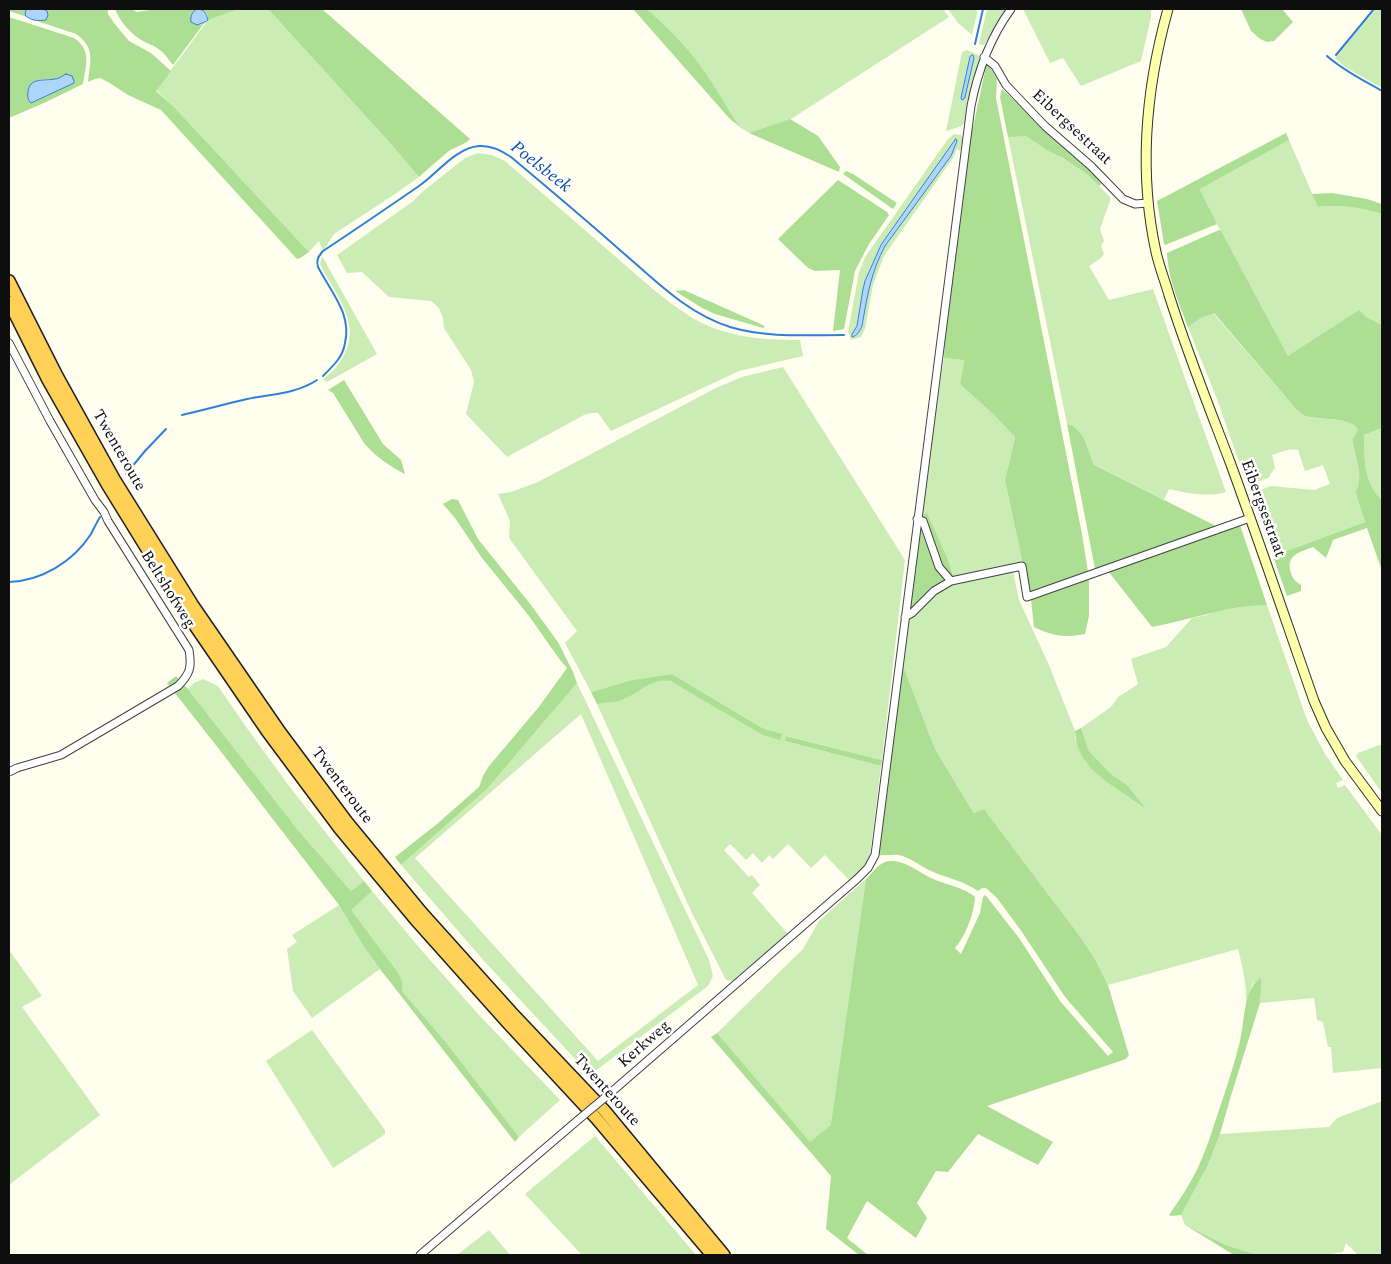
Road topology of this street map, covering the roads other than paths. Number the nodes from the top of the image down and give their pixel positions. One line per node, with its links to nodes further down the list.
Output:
1 (1011, 9): 3 (street)
2 (1168, 9): 4 (main road, Eibergsestraat)
3 (984, 57): 4 (street, Eibergsestraat); 9 (street, Kerkweg)
4 (1148, 203): 8 (main road, Eibergsestraat)
5 (9, 282): 16 (highway, Twenteroute)
6 (9, 302): 15 (highway, Twenteroute)
7 (9, 343): 12 (street, Beltshofweg)
8 (1250, 518): 10 (street); 13 (main road, Eibergsestraat)
9 (918, 519): 10 (street); 11 (street, Kerkweg)
10 (951, 581): 11 (street)
11 (905, 617): 14 (street, Kerkweg, bridge)
12 (9, 772)
13 (1382, 811)
14 (420, 1255)
15 (712, 1255)
16 (724, 1255)

